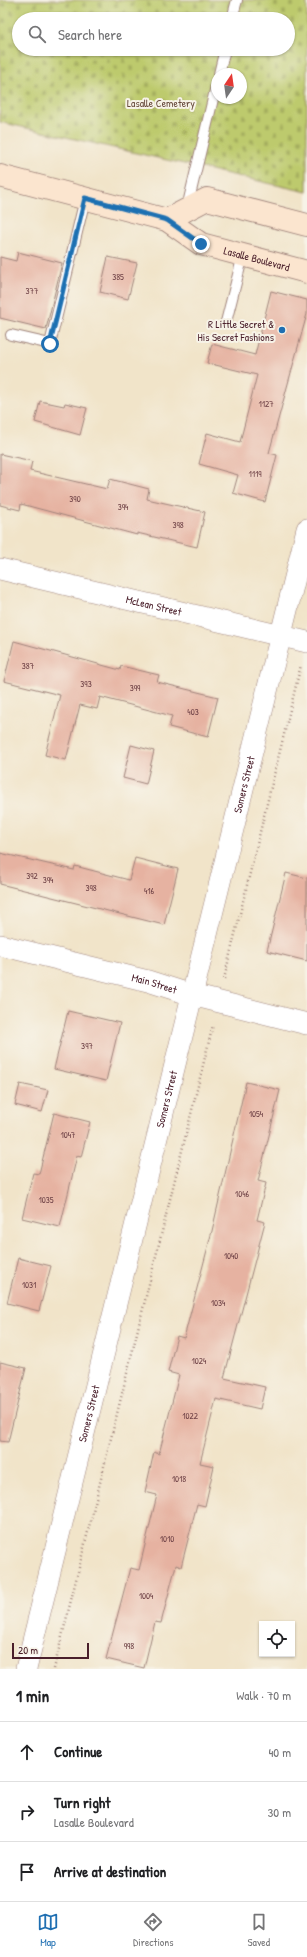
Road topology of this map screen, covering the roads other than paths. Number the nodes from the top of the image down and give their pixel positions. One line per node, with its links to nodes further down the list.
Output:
1 (236, 0): 2 (lane)
2 (233, 12)
3 (223, 56): 4 (lane)
4 (220, 68)
5 (212, 104): 8 (lane)
6 (0, 176): 7 (main road, Lasalle Boulevard)
7 (85, 198): 9 (main road, Lasalle Boulevard); 14 (lane)
8 (186, 210): 9 (main road); 10 (main road)
9 (167, 220): 11 (main road, Lasalle Boulevard)
10 (307, 224)
11 (243, 255): 12 (main road, Lasalle Boulevard); 13 (lane)
12 (307, 272)
13 (226, 322)
14 (11, 335)
15 (307, 529): 17 (street, Somers Street)
16 (0, 569): 17 (street, McLean Street)
17 (281, 636): 18 (street, McLean Street); 20 (street, Somers Street)
18 (307, 642)
19 (0, 945): 20 (street, Main Street)
20 (192, 995): 21 (street, Main Street); 22 (street, Somers Street)
21 (307, 1024)
22 (26, 1669)

